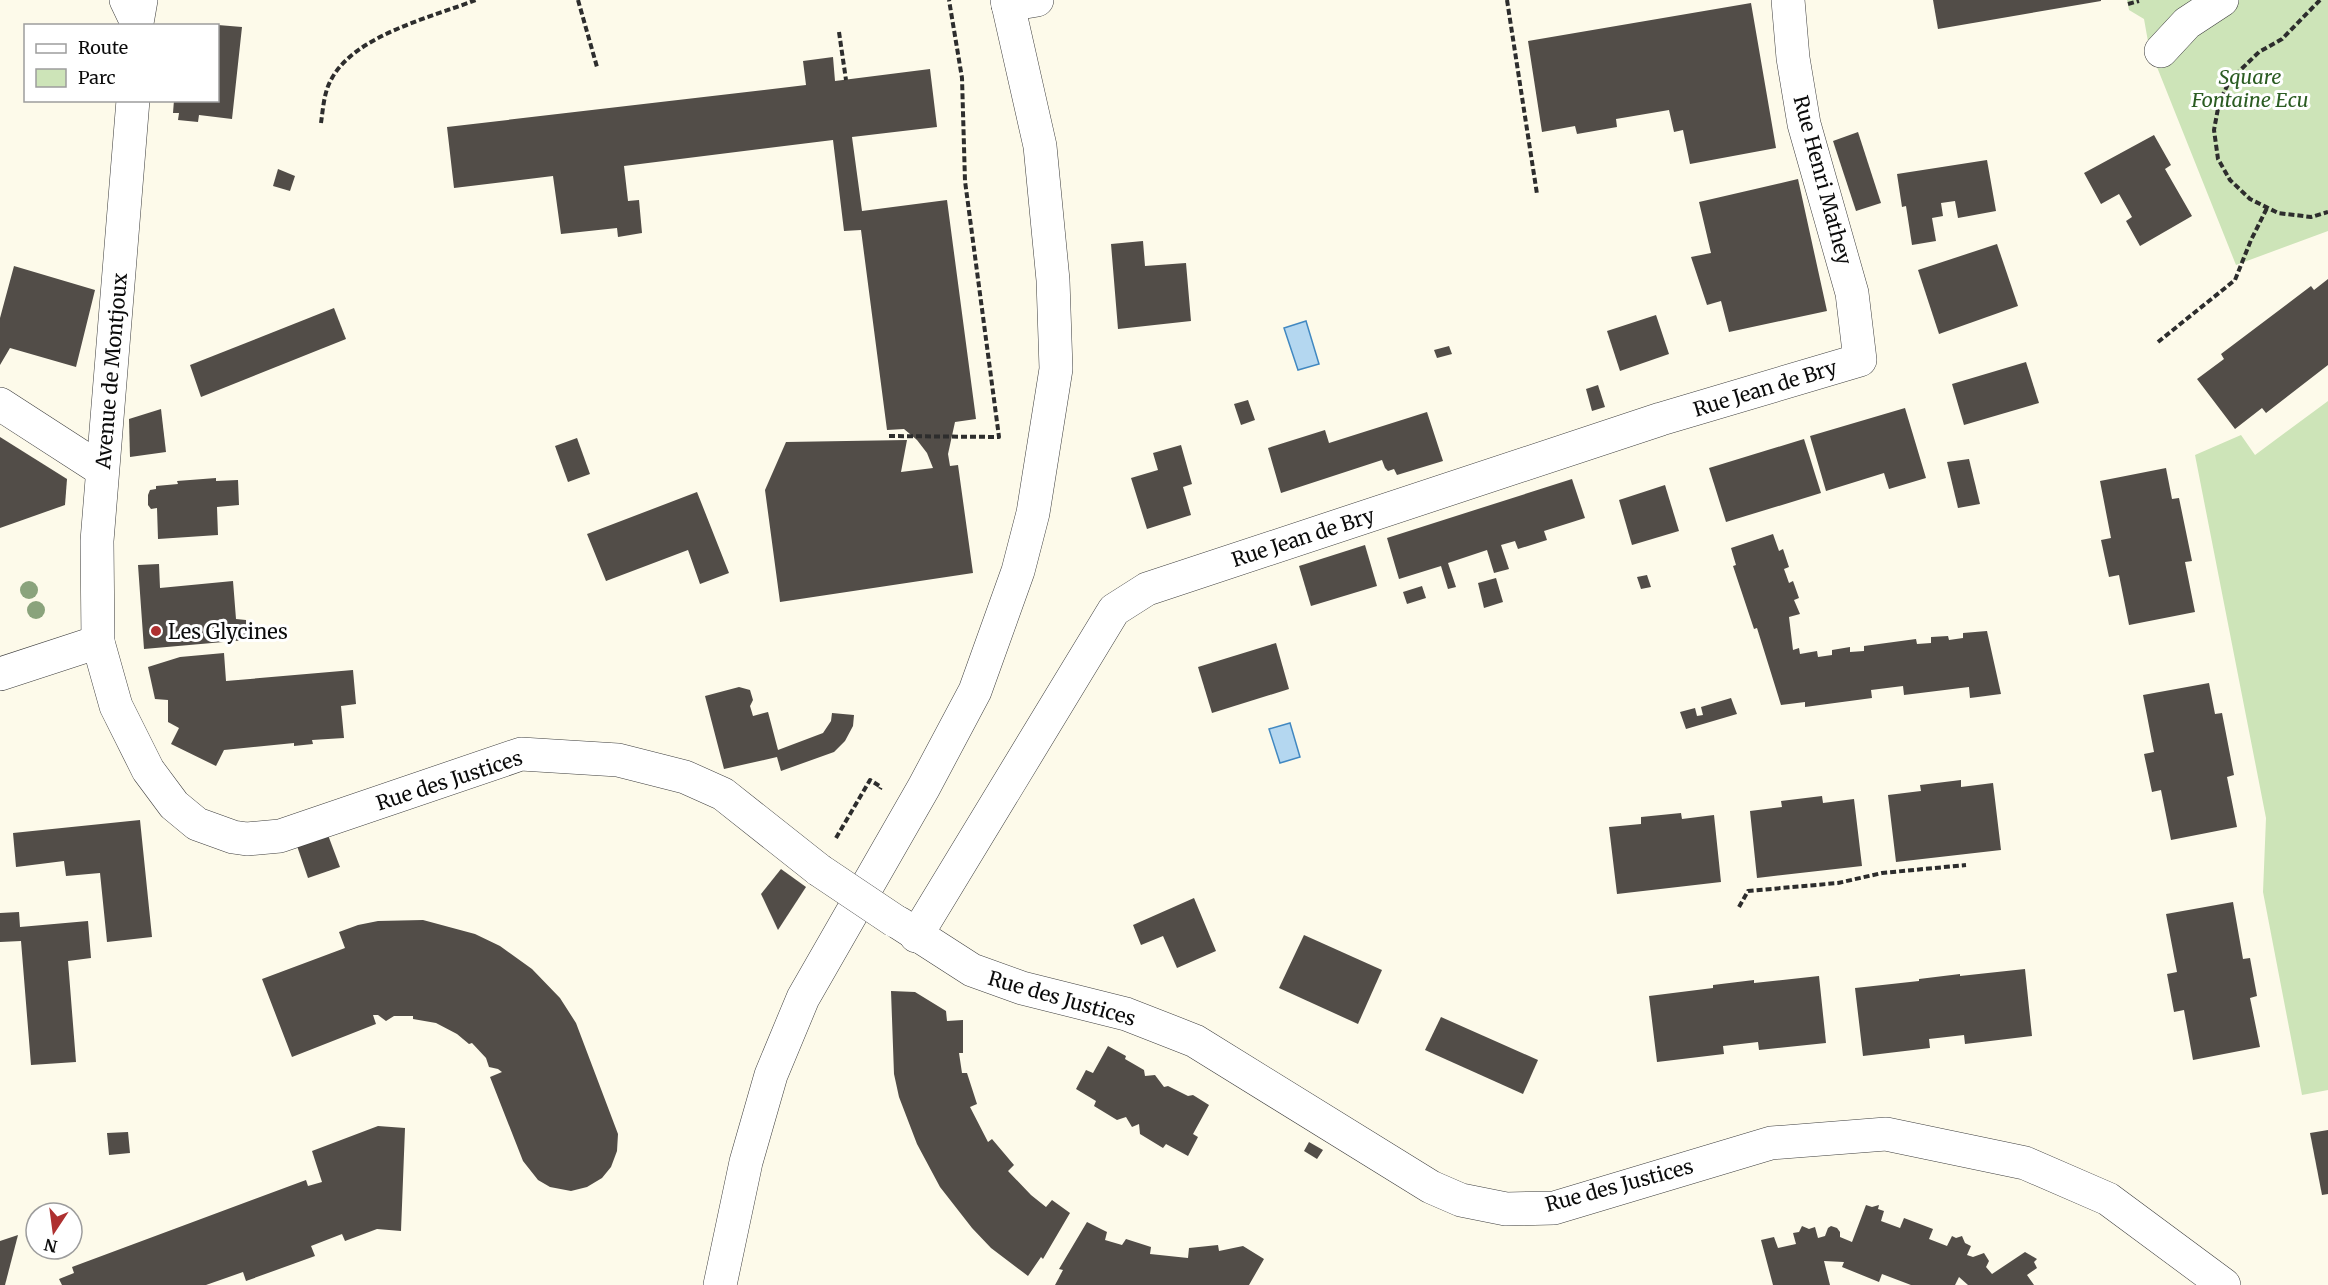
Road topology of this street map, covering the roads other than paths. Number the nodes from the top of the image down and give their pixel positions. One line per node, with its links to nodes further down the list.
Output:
1 (1788, 0): 6 (street, Rue Henri Mathey)
2 (2222, 0): 4 (street)
3 (1018, 2): 12 (street)
4 (2161, 51)
5 (133, 102): 8 (street, Avenue de Montjoux)
6 (1860, 360): 11 (street, Rue Jean de Bry)
7 (0, 404): 8 (street)
8 (102, 470): 9 (street, Avenue de Montjoux)
9 (98, 642): 10 (street); 11 (street, Rue des Justices, bridge)
10 (0, 674)
11 (906, 928): 13 (street, Rue des Justices)
12 (720, 1285)
13 (2224, 1285)

